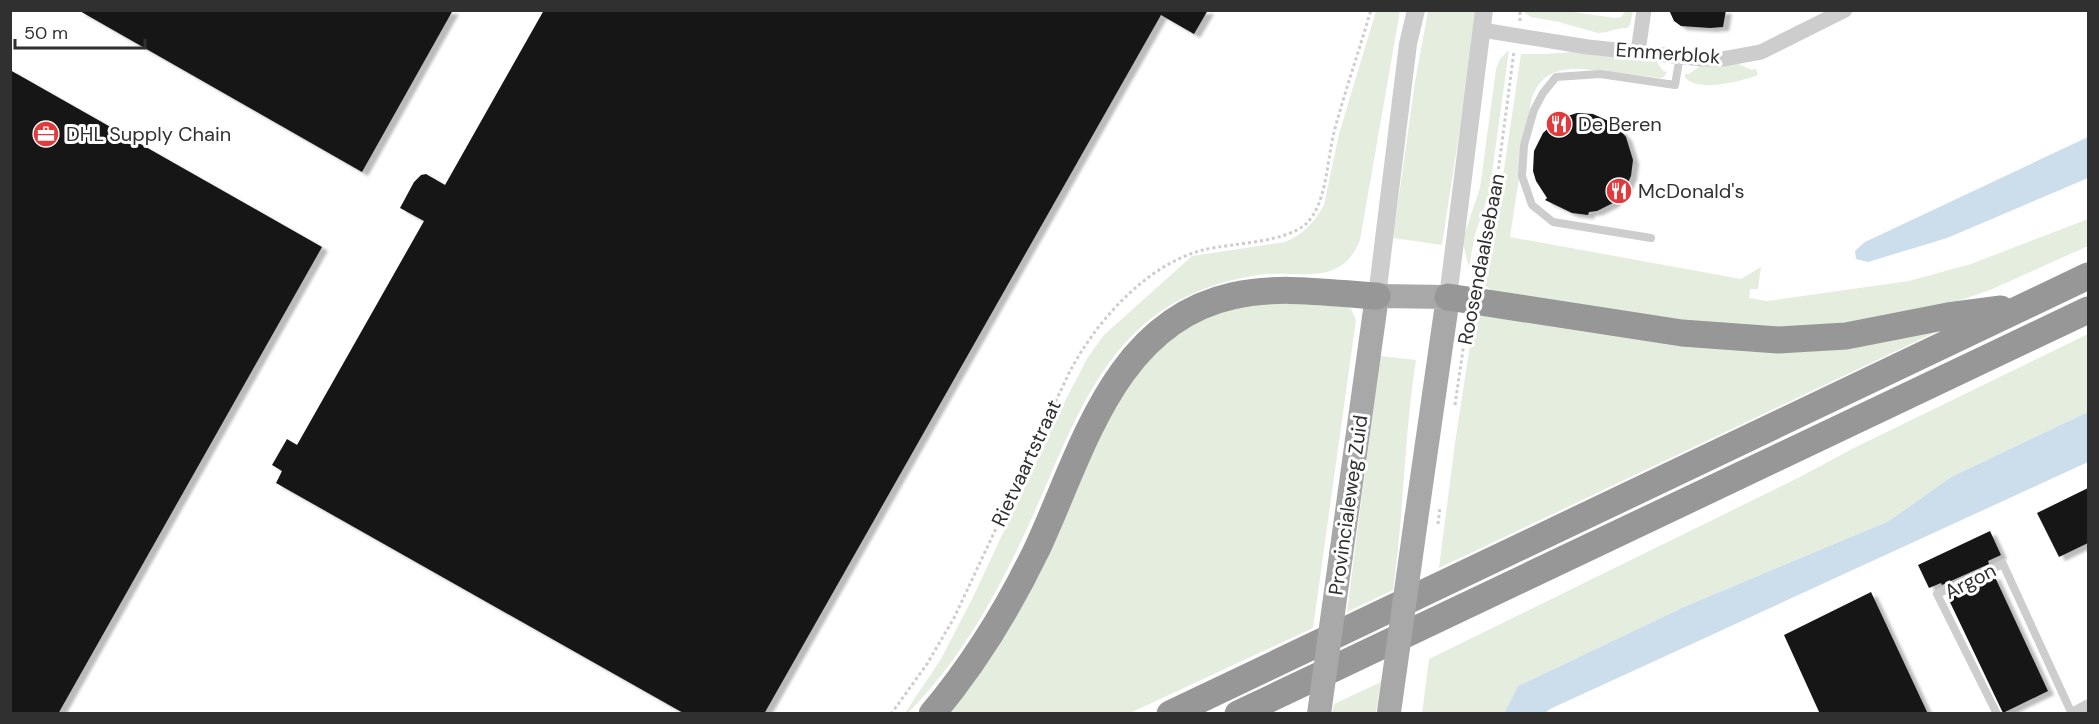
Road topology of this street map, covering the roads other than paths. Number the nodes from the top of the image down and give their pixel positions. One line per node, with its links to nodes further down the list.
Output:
1 (1416, 10): 10 (street)
2 (1484, 10): 5 (street, Roosendaalsebaan)
3 (1644, 10): 6 (street)
4 (1845, 10): 7 (street, Emmerblok)
5 (1482, 30): 6 (street, Emmerblok); 11 (street, Roosendaalsebaan)
6 (1638, 52): 7 (street, Emmerblok)
7 (1680, 56): 8 (lane)
8 (1651, 238)
9 (2088, 276): 12 (highway)
10 (1377, 296): 11 (main road); 16 (highway); 19 (main road, Provincialeweg Zuid, bridge)
11 (1459, 298): 12 (highway); 15 (main road, bridge)
12 (2029, 305): 17 (highway)
13 (2088, 310): 18 (highway)
14 (2088, 707): 21 (street, Argon)
15 (1389, 713)
16 (932, 714)
17 (1170, 714)
18 (1238, 714)
19 (1319, 714)
20 (1996, 714): 21 (lane, Argon)
21 (2073, 714)

